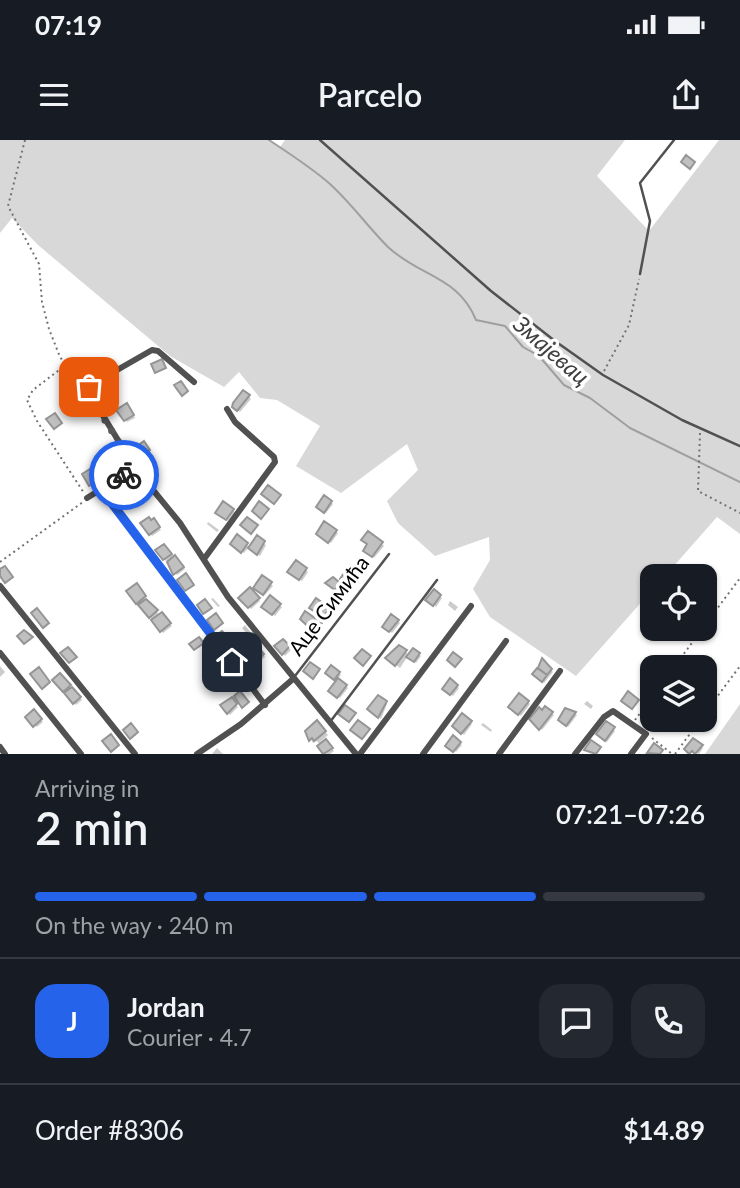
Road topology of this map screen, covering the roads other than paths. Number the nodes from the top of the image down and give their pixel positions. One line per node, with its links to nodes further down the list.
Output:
1 (320, 140): 6 (lane)
2 (674, 140): 3 (lane)
3 (640, 274)
4 (194, 382): 7 (street)
5 (227, 409): 11 (street)
6 (740, 446)
7 (135, 468): 8 (street); 11 (street)
8 (101, 489): 9 (street); 19 (street)
9 (87, 498)
10 (389, 554): 18 (lane, Аце Симића)
11 (204, 559): 18 (street)
12 (437, 580): 20 (lane)
13 (0, 586): 24 (street)
14 (471, 606): 26 (street)
15 (506, 641): 27 (street)
16 (0, 653): 23 (street)
17 (560, 671): 28 (street)
18 (293, 679): 19 (street, Аце Симића); 20 (street)
19 (265, 705): 25 (street, Аце Симића)
20 (330, 722): 26 (street)
21 (0, 747): 22 (street)
22 (5, 754)
23 (80, 754)
24 (135, 754)
25 (197, 754)
26 (358, 754)
27 (423, 754)
28 (499, 754)
29 (575, 754): 30 (street)
30 (631, 754)

